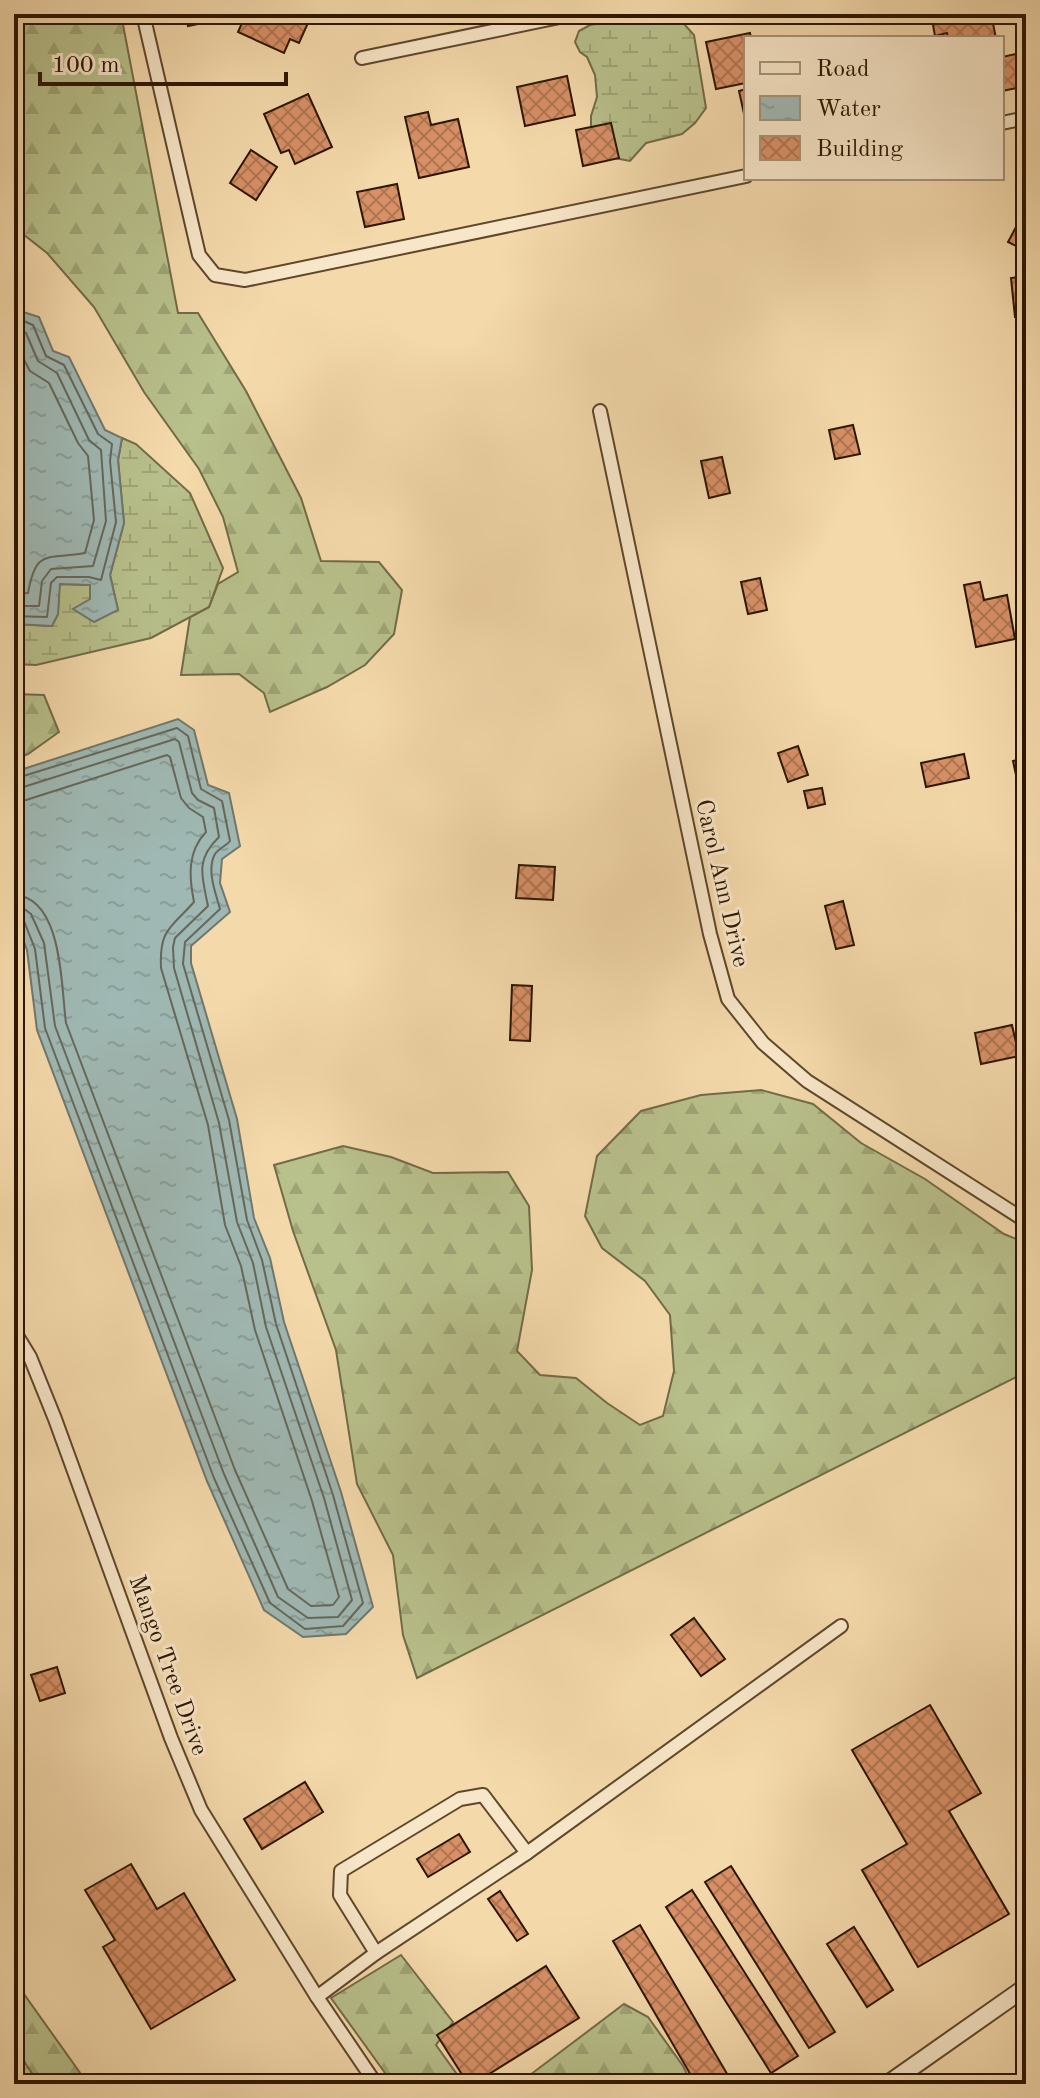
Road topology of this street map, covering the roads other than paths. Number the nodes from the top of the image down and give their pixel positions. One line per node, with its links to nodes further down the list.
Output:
1 (143, 14): 6 (street)
2 (574, 14): 3 (street)
3 (362, 58)
4 (1026, 118): 5 (street)
5 (1004, 123)
6 (744, 176)
7 (600, 411): 8 (street, Carol Ann Drive)
8 (1026, 1221)
9 (14, 1331): 14 (street, Mango Tree Drive)
10 (841, 1626): 11 (street)
11 (527, 1853): 12 (street); 12 (street)
12 (376, 1953): 14 (street)
13 (1026, 1987): 16 (street)
14 (317, 1997): 15 (street, Mango Tree Drive)
15 (376, 2084)
16 (888, 2084)

